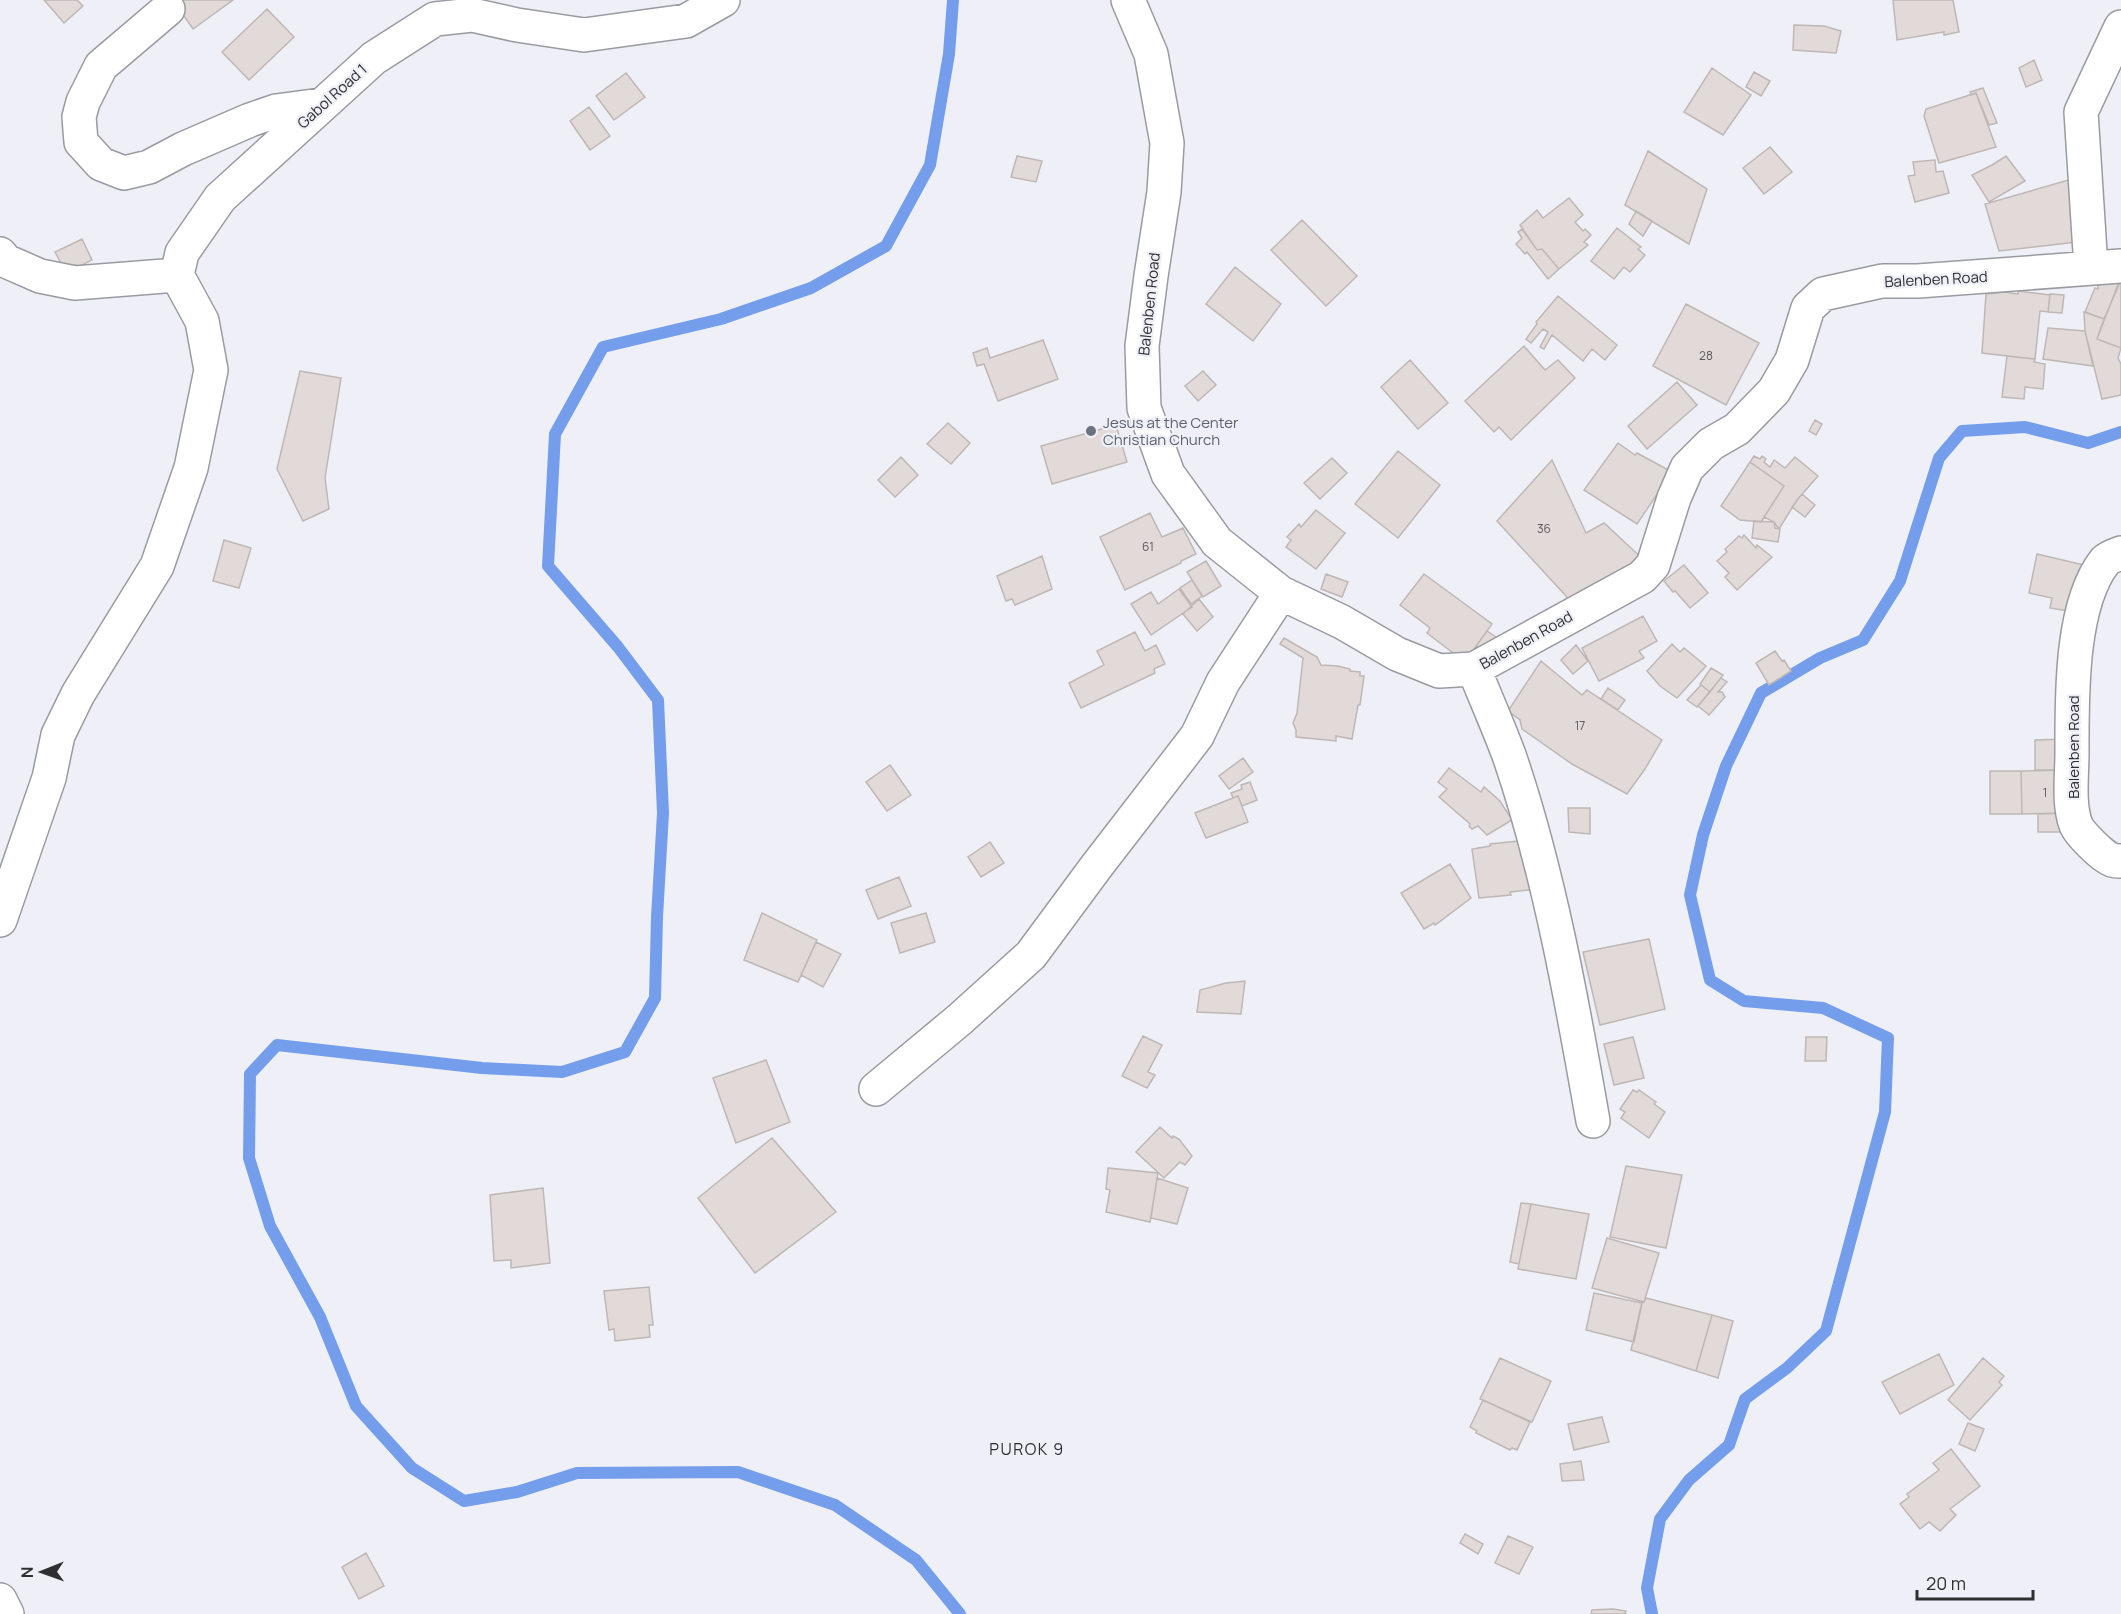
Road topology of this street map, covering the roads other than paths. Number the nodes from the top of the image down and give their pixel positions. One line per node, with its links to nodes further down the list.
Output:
1 (723, 0): 5 (street, Gabol Road 1)
2 (1128, 0): 10 (street, Balenben Road)
3 (168, 9): 5 (street)
4 (2121, 27): 7 (street)
5 (321, 105): 8 (street, Gabol Road 1)
6 (0, 254): 8 (street)
7 (2106, 267): 11 (street, Balenben Road)
8 (177, 275): 13 (street)
9 (2121, 553): 12 (street, Balenben Road)
10 (1281, 593): 11 (street, Balenben Road); 14 (street)
11 (1474, 669): 15 (street)
12 (2121, 861)
13 (0, 920)
14 (876, 1089)
15 (1593, 1121)
16 (0, 1599): 17 (street)
17 (8, 1614)

